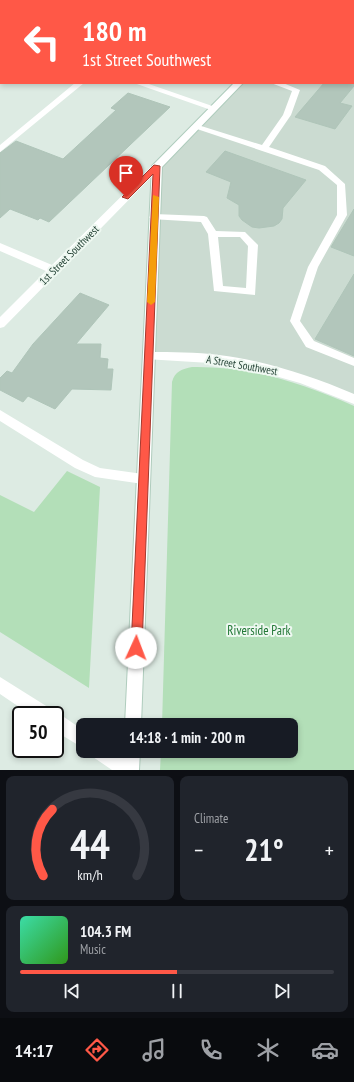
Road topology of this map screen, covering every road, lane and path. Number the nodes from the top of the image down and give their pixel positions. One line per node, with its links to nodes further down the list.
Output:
1 (79, 84): 10 (lane)
2 (141, 84): 7 (main road)
3 (238, 84): 7 (main road, 1st Street Southwest)
4 (278, 84): 6 (lane)
5 (300, 84): 6 (lane)
6 (296, 90): 9 (lane)
7 (214, 108): 8 (main road, 1st Street Southwest)
8 (195, 126): 9 (lane); 11 (main road, 1st Street Southwest)
9 (264, 148): 18 (lane)
10 (0, 149)
11 (157, 166): 12 (main road); 15 (main road, 1st Street Southwest)
12 (154, 217): 13 (lane); 17 (main road)
13 (213, 234): 13 (lane)
14 (0, 247): 15 (main road)
15 (54, 270): 16 (main road, 1st Street Southwest)
16 (0, 324)
17 (148, 356): 19 (main road, A Street Southwest); 21 (main road)
18 (354, 362)
19 (354, 399)
20 (0, 415): 21 (lane)
21 (143, 479): 24 (main road)
22 (0, 685): 23 (main road)
23 (32, 706)
24 (133, 718)
25 (64, 727): 26 (main road)
26 (76, 735)
27 (109, 758): 29 (main road)
28 (132, 758): 30 (main road)
29 (127, 770)
30 (131, 770)

